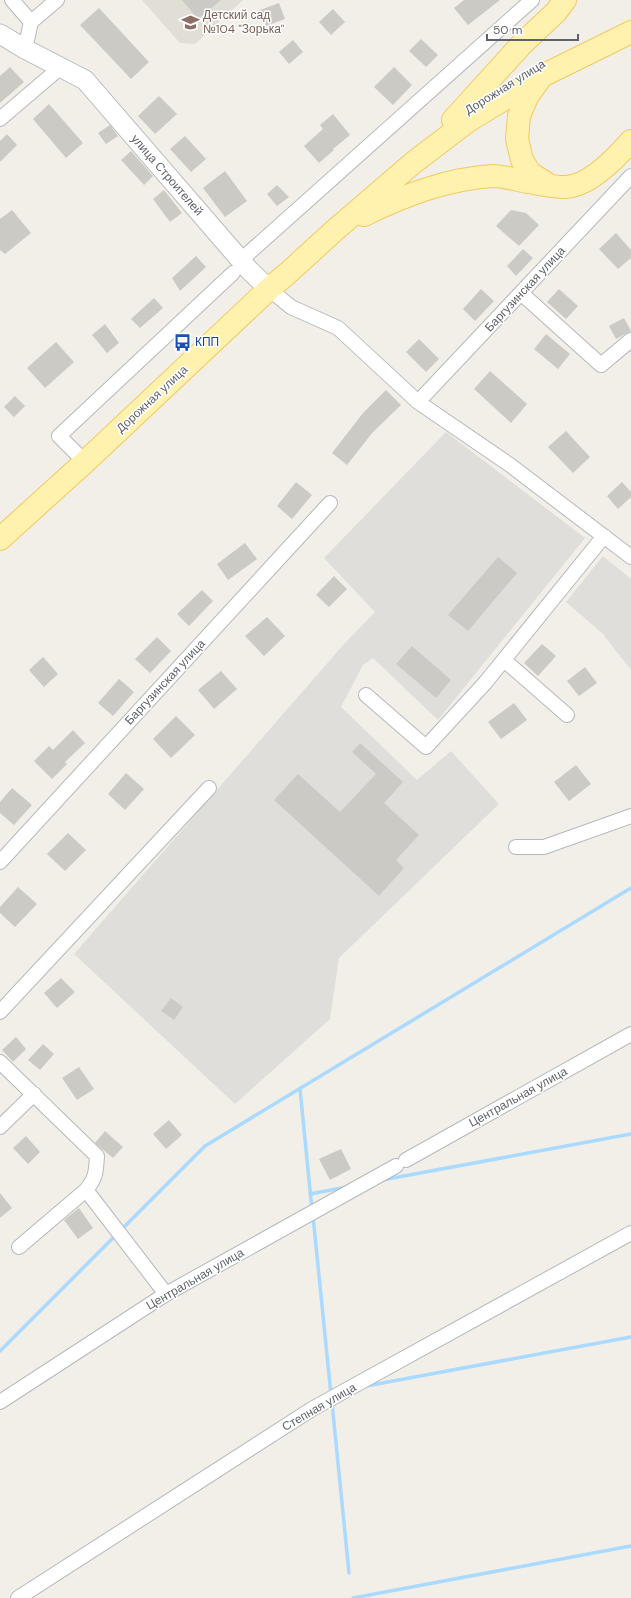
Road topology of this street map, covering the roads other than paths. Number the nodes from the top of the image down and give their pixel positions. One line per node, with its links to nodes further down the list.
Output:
1 (12, 0): 6 (street)
2 (57, 0): 6 (street)
3 (532, 0): 19 (street)
4 (566, 0): 13 (main road)
5 (631, 17): 13 (main road, Дорожная улица)
6 (31, 22): 9 (street)
7 (631, 32): 11 (main road, Дорожная улица)
8 (0, 34): 9 (street, улица Строителей)
9 (25, 49): 10 (street, улица Строителей)
10 (61, 67): 12 (street); 19 (street, улица Строителей)
11 (544, 75): 15 (main road, Дорожная улица); 17 (main road)
12 (0, 119)
13 (453, 120): 15 (main road, Дорожная улица)
14 (631, 141): 17 (main road)
15 (413, 163): 18 (main road, Дорожная улица)
16 (631, 176): 21 (street, Баргузинская улица)
17 (551, 186): 18 (main road)
18 (334, 230): 20 (main road, Дорожная улица)
19 (237, 267): 20 (street, улица Строителей); 24 (street)
20 (269, 289): 23 (street); 24 (main road, Дорожная улица)
21 (521, 293): 22 (street); 23 (street, Баргузинская улица)
22 (631, 340)
23 (418, 402): 26 (street)
24 (85, 462): 27 (main road, Дорожная улица)
25 (330, 502): 35 (street, Баргузинская улица)
26 (604, 536): 28 (street); 29 (street)
27 (0, 539)
28 (631, 557)
29 (504, 660): 30 (street); 31 (street)
30 (366, 695)
31 (566, 715)
32 (209, 788): 36 (street)
33 (631, 816): 34 (street)
34 (516, 847)
35 (0, 862)
36 (0, 1012)
37 (631, 1034): 44 (street, Центральная улица)
38 (0, 1062): 39 (street)
39 (34, 1094): 40 (street); 41 (street)
40 (0, 1127)
41 (86, 1190): 43 (street); 44 (street)
42 (631, 1233): 46 (street, Степная улица)
43 (19, 1247)
44 (166, 1294): 45 (street, Центральная улица)
45 (0, 1402)
46 (18, 1598)

